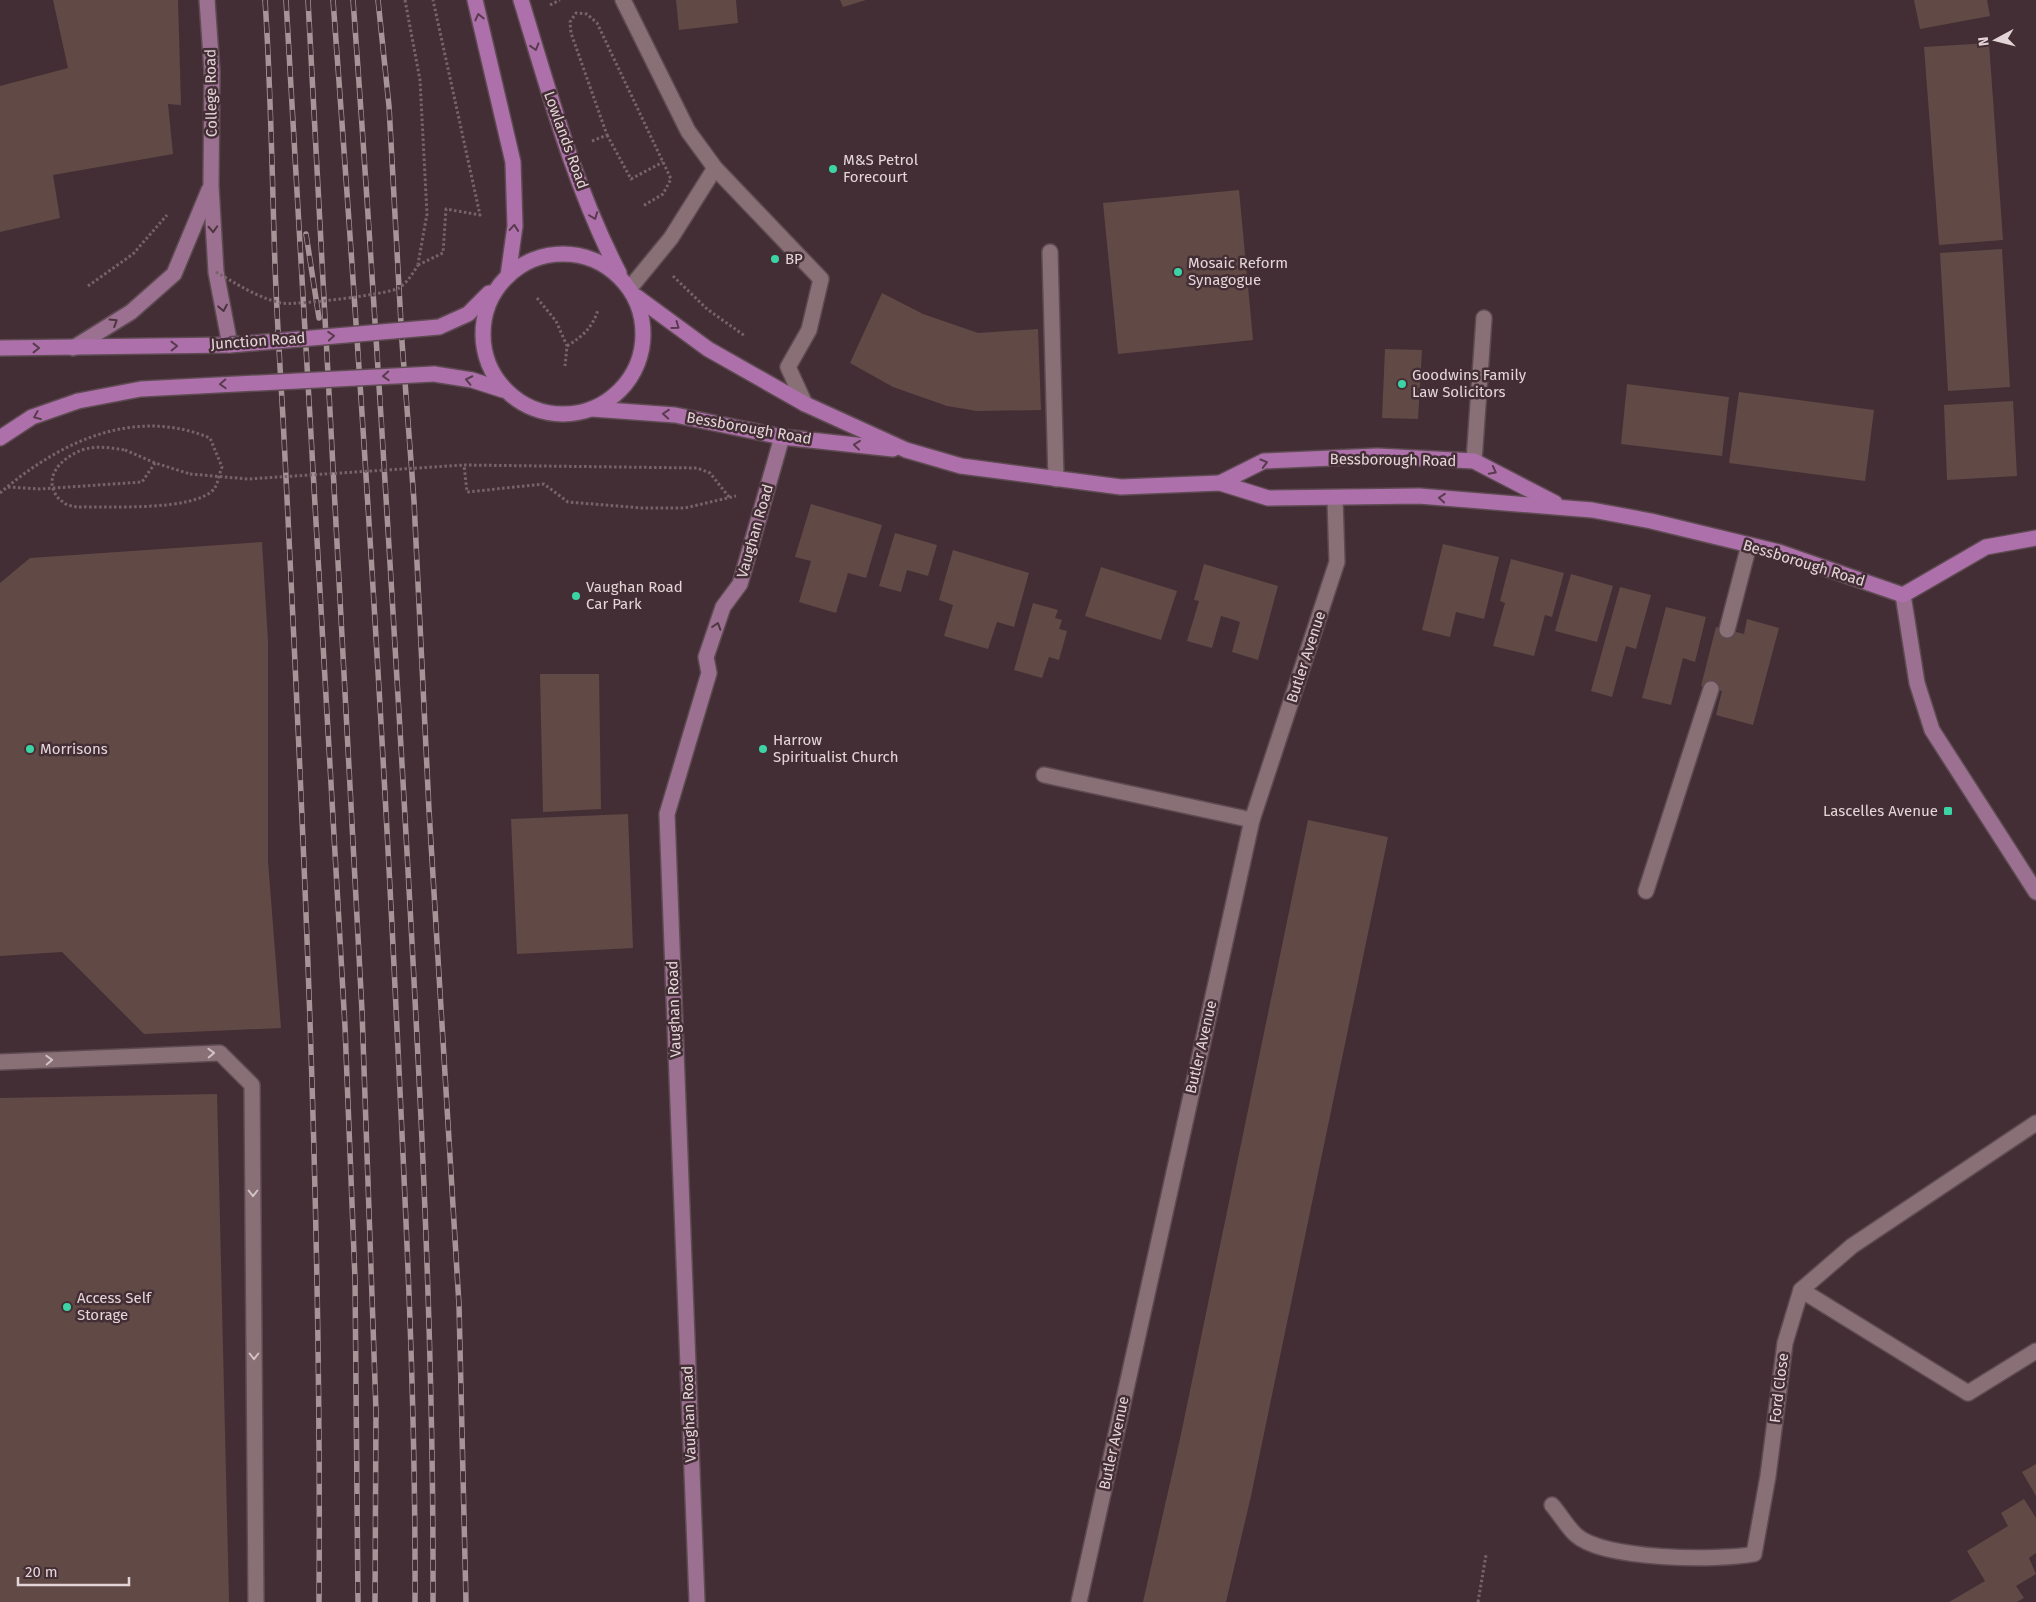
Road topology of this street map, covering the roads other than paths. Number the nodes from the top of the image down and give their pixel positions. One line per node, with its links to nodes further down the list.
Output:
1 (208, 0): 6 (street, College Road)
2 (475, 0): 8 (main road, one-way to 2)
3 (521, 0): 9 (main road, Lowlands Road, one-way to 9)
4 (623, 0): 5 (street)
5 (715, 168): 9 (street); 15 (street)
6 (211, 186): 11 (street, College Road, one-way to 11); 13 (street, College Road, one-way to 6)
7 (1050, 252): 21 (street)
8 (504, 279): 9 (main road); 11 (main road, Junction Road, one-way to 8, bridge); 14 (main road)
9 (629, 287): 15 (main road, Bessborough Road, one-way to 15); 16 (main road)
10 (1484, 318): 20 (street)
11 (230, 345): 13 (main road, Junction Road, one-way to 11)
12 (0, 348): 13 (main road, Junction Road, one-way to 13)
13 (73, 348)
14 (503, 390): 16 (main road); 18 (main road, one-way to 18, bridge)
15 (804, 404): 19 (main road, Bessborough Road)
16 (592, 409): 17 (main road, Bessborough Road, one-way to 16)
17 (782, 437): 19 (main road, Bessborough Road, one-way to 17); 40 (street, Vaughan Road, one-way to 17)
18 (0, 438)
19 (906, 450): 21 (main road, Bessborough Road)
20 (1474, 461): 22 (main road, Bessborough Road, one-way to 20); 24 (main road, Bessborough Road, one-way to 24)
21 (1056, 480): 22 (main road, Bessborough Road)
22 (1220, 483): 23 (main road, Bessborough Road)
23 (1335, 499): 24 (main road, Bessborough Road, one-way to 23); 31 (street, Butler Avenue)
24 (1560, 506): 26 (main road, Bessborough Road)
25 (2036, 538): 27 (main road)
26 (1749, 544): 27 (main road, Bessborough Road); 28 (street)
27 (1903, 595): 33 (street)
28 (1727, 630)
29 (1711, 688): 32 (street)
30 (1044, 775): 31 (street)
31 (1252, 820): 41 (street, Butler Avenue)
32 (1646, 891)
33 (2036, 892)
34 (0, 1062): 39 (street, one-way to 39)
35 (2036, 1123): 36 (street)
36 (1801, 1290): 37 (street); 38 (street, Ford Close)
37 (2036, 1350)
38 (1552, 1504)
39 (256, 1602)
40 (697, 1602)
41 (1079, 1602)

